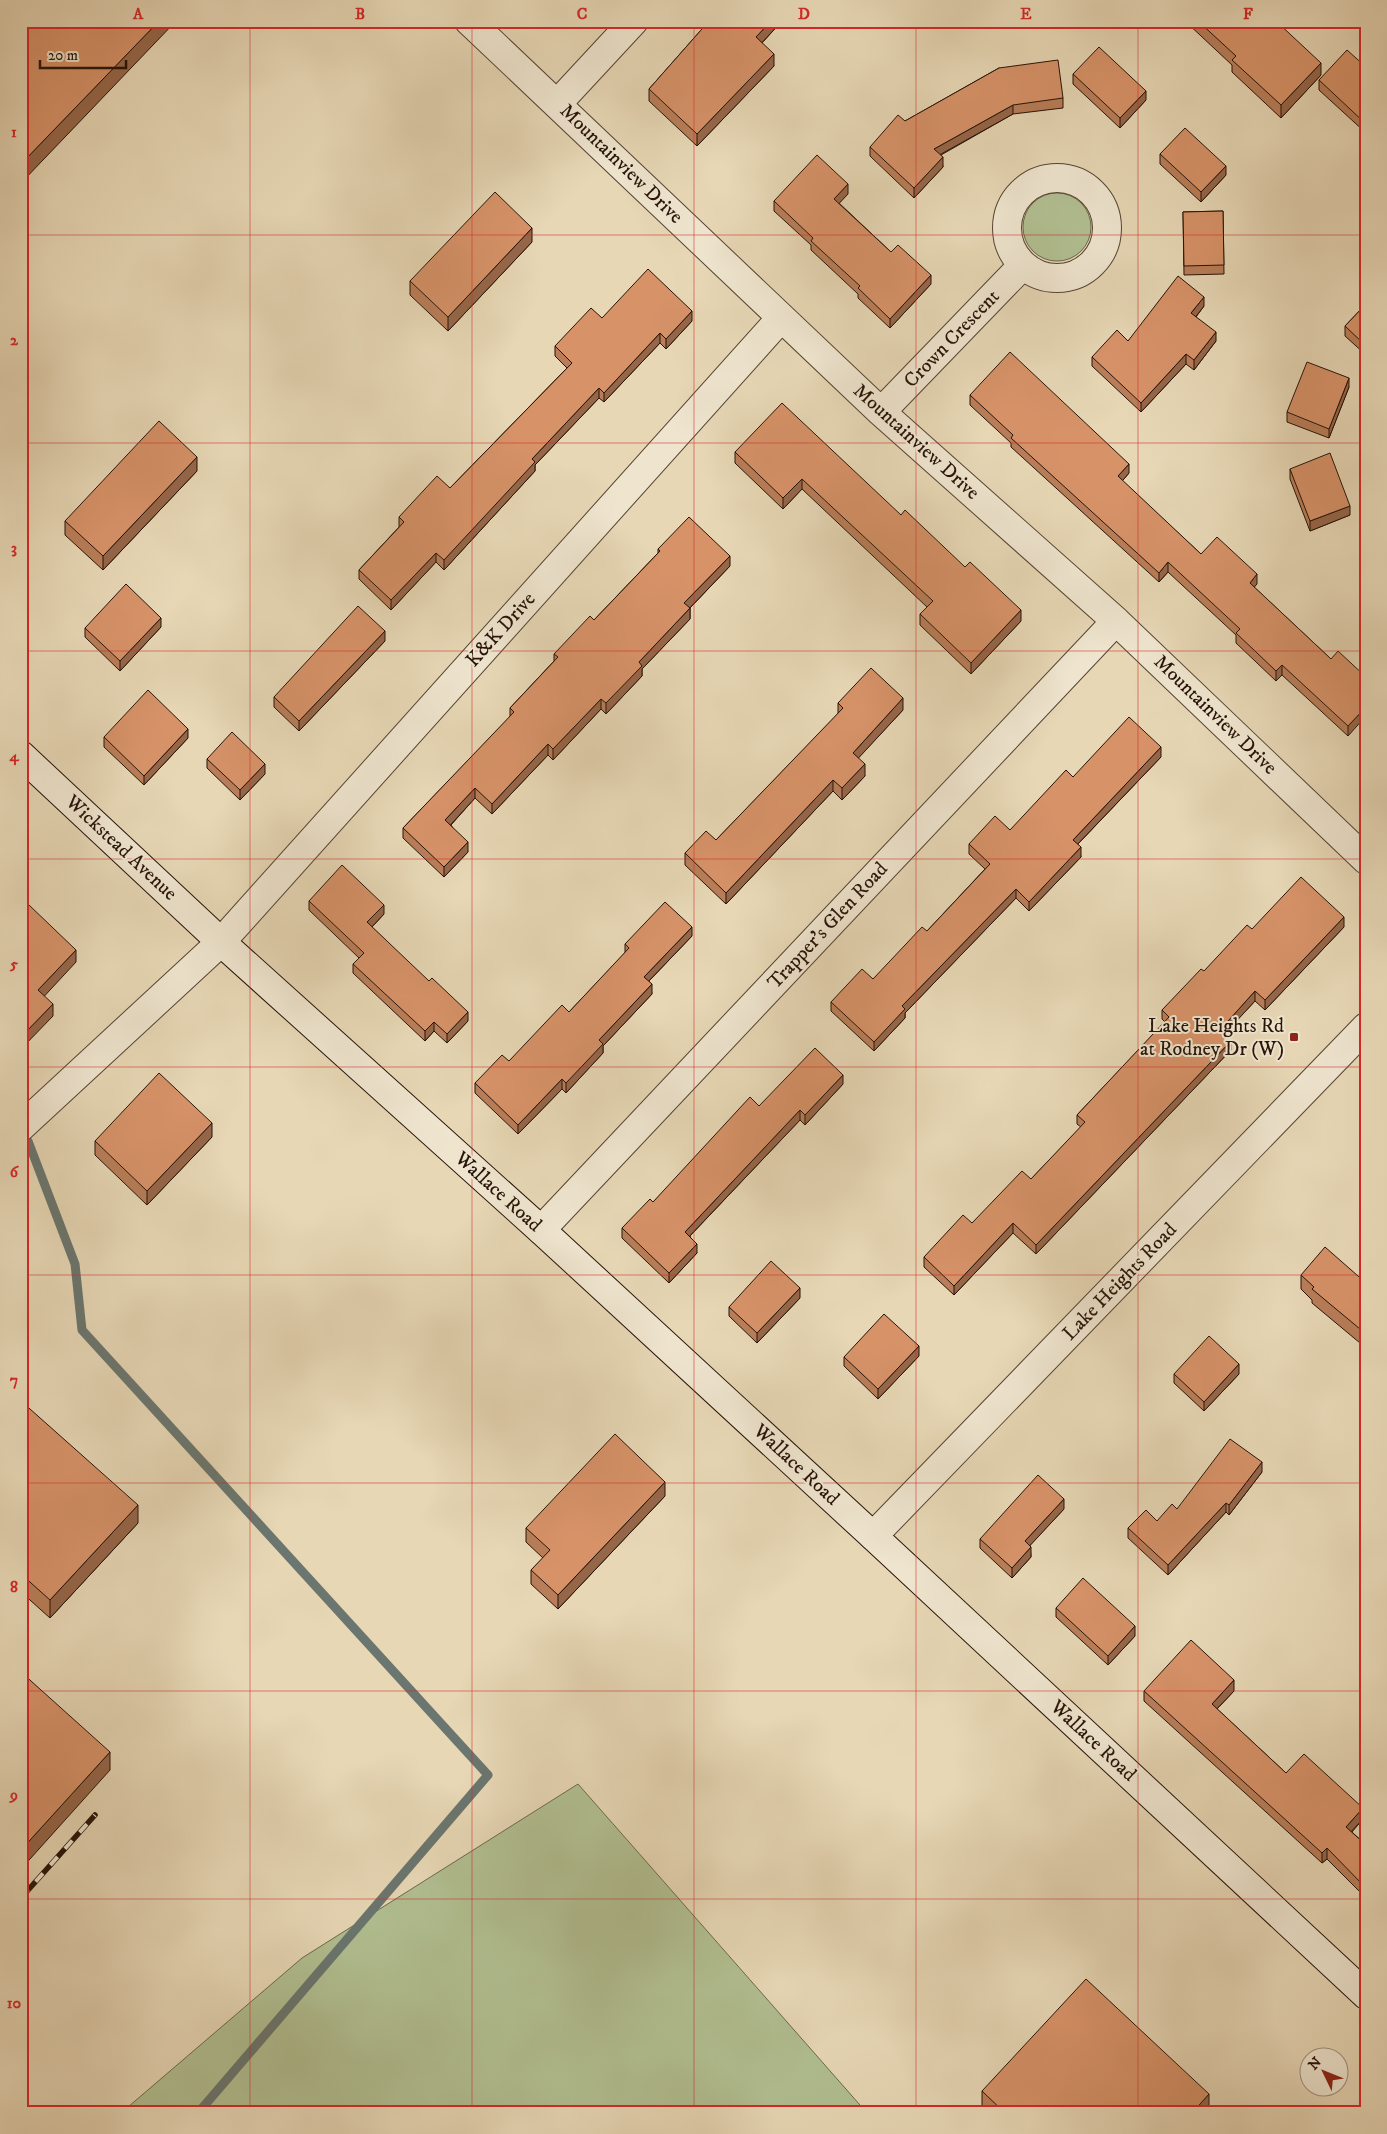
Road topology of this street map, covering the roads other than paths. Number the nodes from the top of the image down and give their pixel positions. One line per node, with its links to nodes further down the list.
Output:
1 (469, 21): 3 (street, Mountainview Drive)
2 (634, 21): 3 (street)
3 (557, 104): 5 (street, Mountainview Drive)
4 (1023, 265): 6 (street, Crown Crescent)
5 (781, 318): 6 (street, Mountainview Drive); 10 (street, K&K Drive)
6 (881, 412): 7 (street, Mountainview Drive)
7 (1116, 621): 9 (street, Mountainview Drive); 13 (street, Trapper's Glen Road)
8 (21, 755): 10 (street, Wickstead Avenue)
9 (1366, 860)
10 (221, 942): 12 (street, K&K Drive); 13 (street, Wallace Road)
11 (1363, 1034): 14 (street, Lake Heights Road)
12 (21, 1127)
13 (541, 1230): 14 (street, Wallace Road)
14 (873, 1536): 15 (street, Wallace Road)
15 (1366, 1995)

